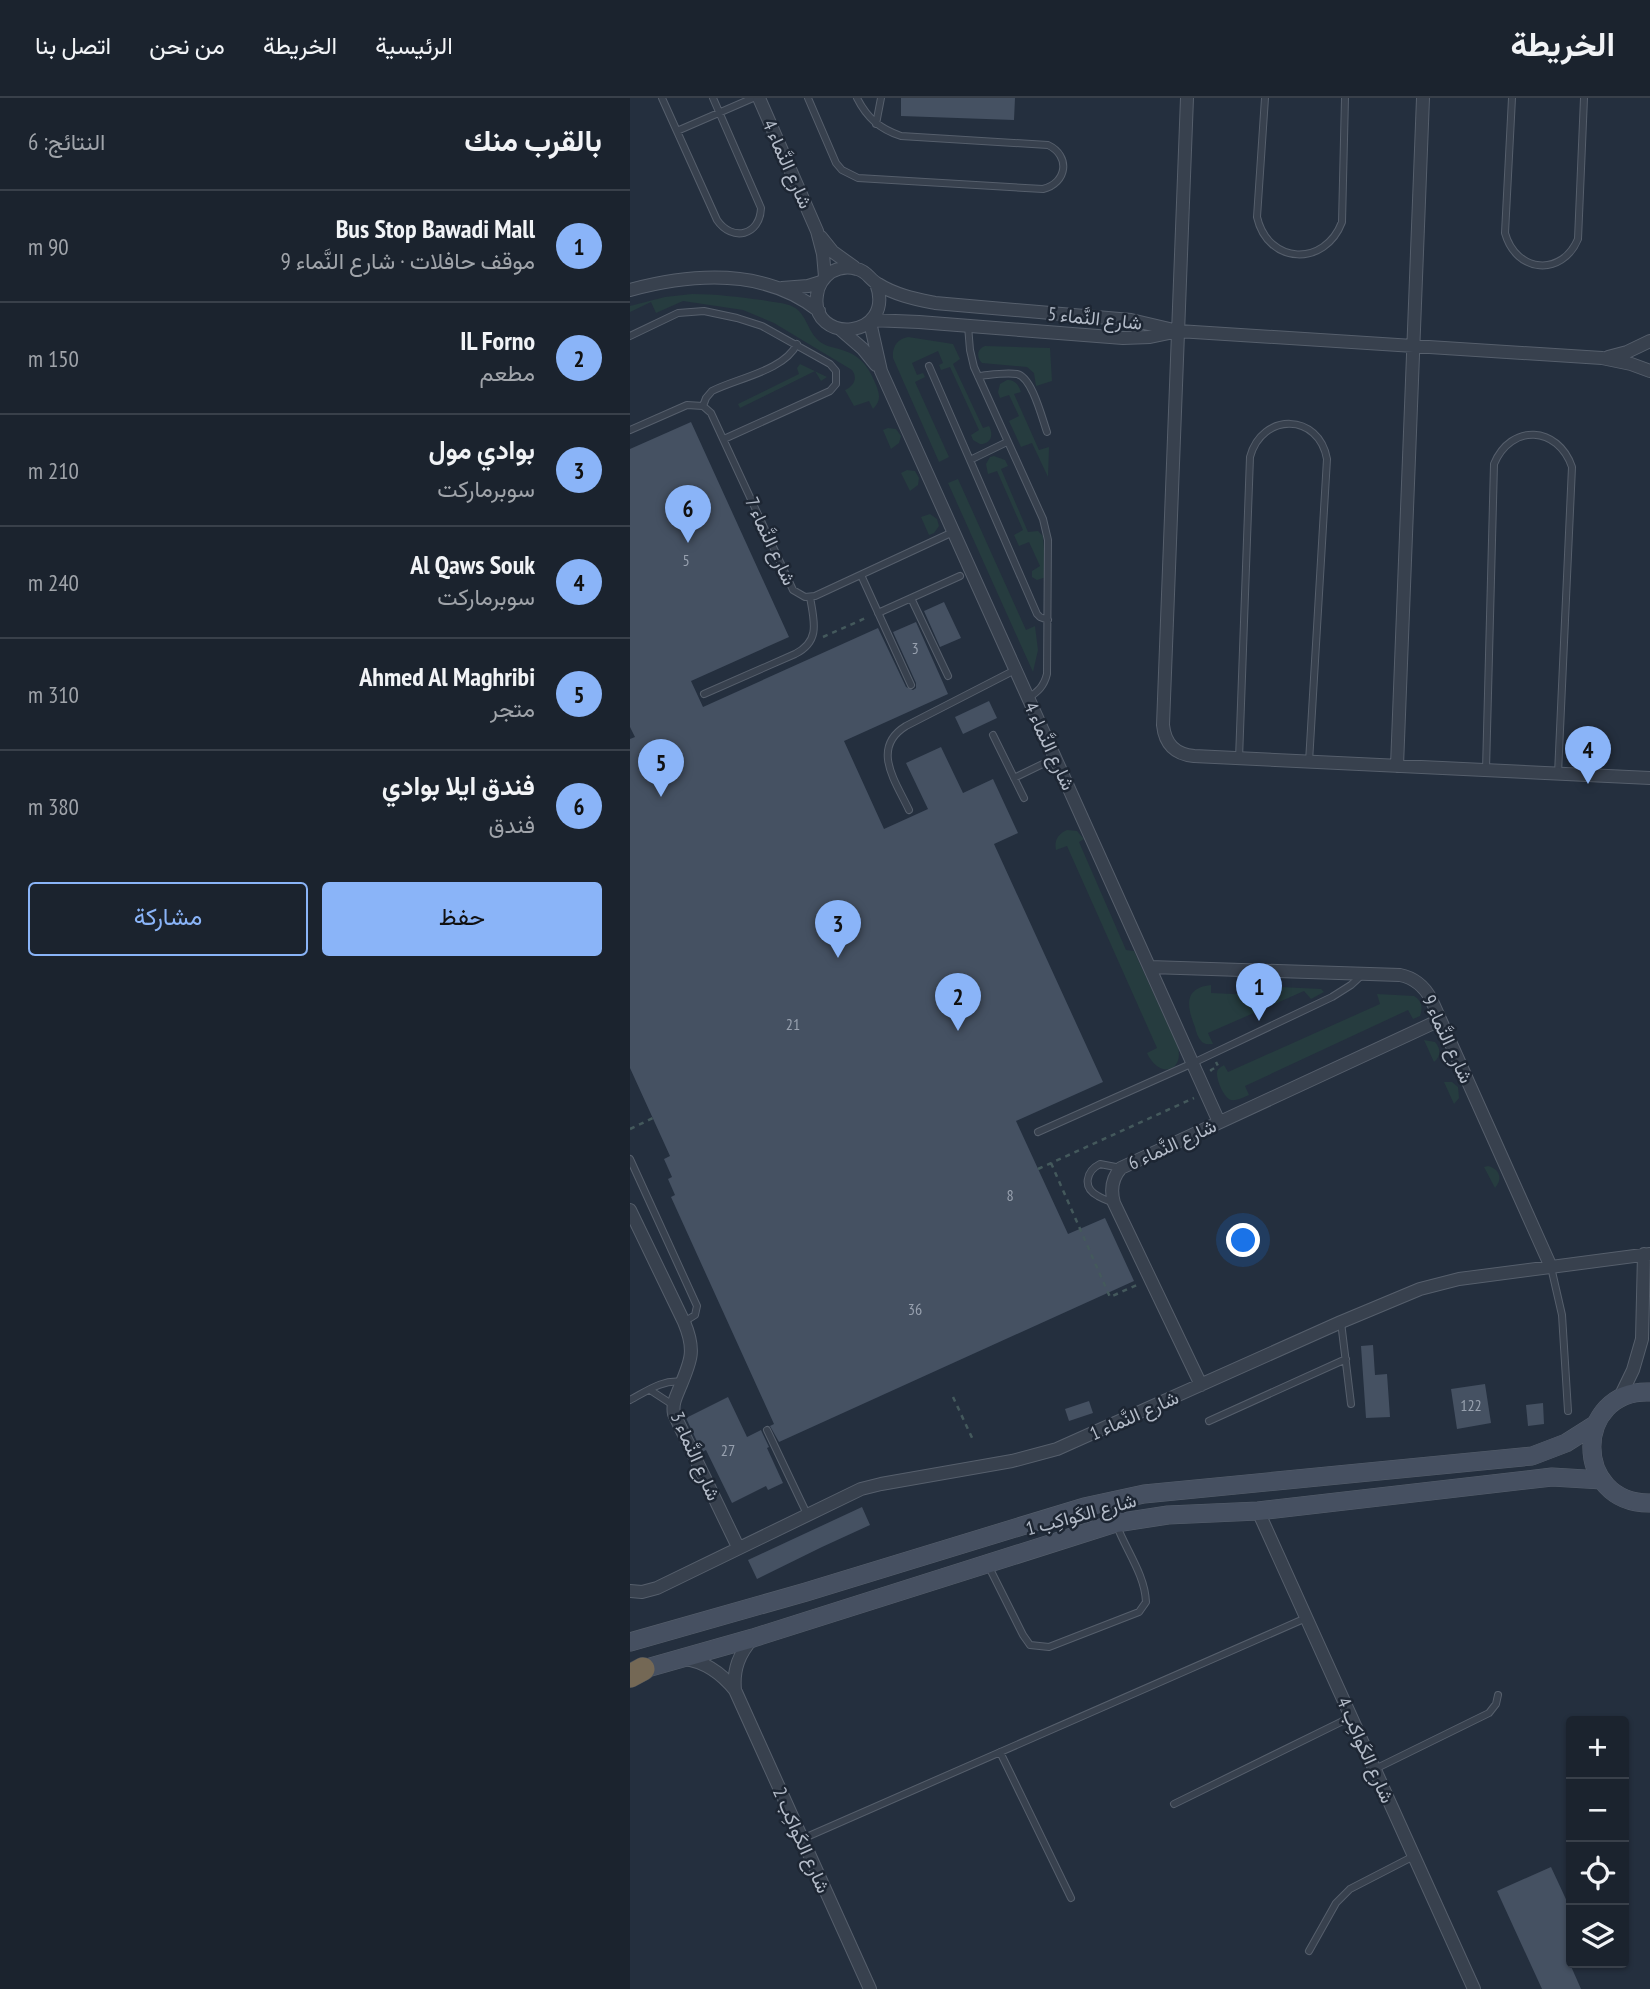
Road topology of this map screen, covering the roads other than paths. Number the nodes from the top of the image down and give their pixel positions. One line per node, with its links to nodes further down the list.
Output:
1 (662, 98): 16 (lane)
2 (713, 98): 14 (lane)
3 (753, 98): 14 (lane)
4 (759, 98): 17 (street, شارع النَّماء 4)
5 (808, 98): 15 (lane)
6 (857, 98): 15 (lane)
7 (881, 98): 15 (lane)
8 (1186, 98): 27 (street)
9 (1265, 98): 10 (lane)
10 (1345, 98)
11 (1423, 98): 31 (street)
12 (1512, 98): 13 (lane)
13 (1584, 98)
14 (719, 112): 16 (lane); 16 (lane)
15 (876, 124)
16 (677, 131)
17 (817, 231): 18 (street, شارع النَّماء 4); 19 (street, شارع النَّماء 4)
18 (855, 268): 19 (street); 20 (street)
19 (823, 280): 21 (street); 23 (street)
20 (876, 283): 24 (street); 27 (street, شارع النَّماء 5)
21 (782, 288): 22 (street); 23 (street)
22 (630, 290)
23 (819, 311): 26 (street)
24 (871, 321): 25 (street, شارع النَّماء 5); 26 (street); 34 (street, شارع النَّماء 4)
25 (968, 326): 27 (street, شارع النَّماء 5); 36 (lane)
26 (841, 330): 34 (street, شارع النَّماء 4)
27 (1178, 331): 31 (street); 57 (street)
28 (630, 336): 30 (lane)
29 (1650, 341): 32 (street)
30 (797, 344): 37 (lane); 40 (lane)
31 (1413, 346): 32 (street); 59 (street)
32 (1602, 358): 35 (street)
33 (929, 366): 42 (lane)
34 (881, 371): 43 (street, شارع النَّماء 4)
35 (1650, 371)
36 (978, 376): 39 (lane); 41 (lane)
37 (703, 406): 38 (lane); 40 (lane, شارع النَّماء 7)
38 (630, 430)
39 (1047, 432)
40 (724, 439): 46 (lane, شارع النَّماء 7)
41 (1007, 442): 42 (lane); 49 (lane)
42 (970, 460): 49 (lane)
43 (953, 532): 44 (lane, شارع النَّماء 7); 50 (street, شارع النَّماء 4)
44 (861, 575): 46 (lane, شارع النَّماء 7); 48 (lane)
45 (960, 576): 47 (lane)
46 (810, 597): 53 (lane)
47 (911, 598): 48 (lane); 51 (lane)
48 (878, 613): 52 (lane)
49 (1048, 620): 54 (lane)
50 (1015, 670): 54 (street, شارع النَّماء 4); 65 (lane)
51 (948, 676)
52 (911, 685)
53 (704, 694)
54 (1028, 698): 56 (street, شارع النَّماء 4)
55 (993, 736): 62 (lane)
56 (1055, 758): 62 (lane); 66 (street, شارع النَّماء 4)
57 (1239, 758): 58 (street); 58 (lane)
58 (1309, 762): 59 (street)
59 (1397, 766): 60 (street)
60 (1486, 770): 61 (street); 61 (lane)
61 (1558, 774): 63 (street)
62 (1014, 778): 64 (lane)
63 (1650, 778)
64 (1024, 798)
65 (909, 810)
66 (1150, 967): 67 (street, شارع النَّماء 9); 69 (street, شارع النَّماء 4)
67 (1364, 974): 68 (street, شارع النَّماء 9); 69 (lane)
68 (1440, 1020): 70 (street, شارع النَّماء 6); 77 (street, شارع النَّماء 9)
69 (1193, 1063): 70 (street, شارع النَّماء 4); 71 (lane)
70 (1219, 1122): 73 (street, شارع النَّماء 6)
71 (1038, 1132)
72 (630, 1159): 78 (lane)
73 (1121, 1168): 74 (street, شارع النَّماء 6); 74 (lane)
74 (1114, 1203): 82 (street)
75 (630, 1210): 78 (street, شارع النَّماء 3)
76 (1647, 1254): 77 (street, شارع النَّماء 1); 85 (street, شارع النَّماء 1)
77 (1551, 1267): 79 (street, شارع النَّماء 1); 89 (lane)
78 (684, 1322): 81 (street, شارع النَّماء 3)
79 (1341, 1322): 80 (lane); 82 (street, شارع النَّماء 1)
80 (1346, 1359): 87 (lane); 90 (lane)
81 (682, 1382): 83 (lane); 88 (street, شارع النَّماء 3)
82 (1201, 1385): 96 (street, شارع النَّماء 1)
83 (650, 1390): 86 (lane); 88 (lane)
84 (1650, 1392): 85 (street)
85 (1619, 1399): 91 (street, شارع الكَواكِب 1)
86 (630, 1400)
87 (1351, 1404)
88 (673, 1405): 98 (street, شارع النَّماء 3)
89 (1568, 1411)
90 (1209, 1422)
91 (1596, 1424): 93 (street); 103 (street, شارع الكَواكِب 1)
92 (767, 1430): 96 (lane)
93 (1602, 1480): 94 (street); 95 (street, شارع الكَواكِب 1)
94 (1650, 1503)
95 (1258, 1511): 97 (street, شارع الكَواكِب 1); 101 (street, شارع الكَواكِب 4)
96 (807, 1514): 98 (street, شارع النَّماء 1)
97 (1116, 1523): 99 (street, شارع الكَواكِب 1); 99 (lane)
98 (738, 1548): 100 (street, شارع النَّماء 1)
99 (987, 1563): 102 (street, شارع الكَواكِب 1)
100 (630, 1591)
101 (1306, 1618): 108 (street, شارع الكَواكِب 4); 109 (lane)
102 (753, 1638): 104 (street, شارع الكَواكِب 1); 106 (street)
103 (630, 1642)
104 (679, 1658): 105 (street, شارع الكَواكِب 1); 106 (street, شارع الكَواكِب 2)
105 (634, 1673)
106 (735, 1690): 112 (street, شارع الكَواكِب 2)
107 (1498, 1695): 110 (lane)
108 (1351, 1717): 110 (street, شارع الكَواكِب 4); 111 (lane)
109 (1000, 1752): 112 (lane); 114 (lane)
110 (1375, 1769): 113 (street, شارع الكَواكِب 4)
111 (1174, 1804)
112 (802, 1839): 116 (street, شارع الكَواكِب 2)
113 (1414, 1856): 115 (lane); 117 (street, شارع الكَواكِب 4)
114 (1071, 1898)
115 (1309, 1951)
116 (870, 1989)
117 (1474, 1989)

